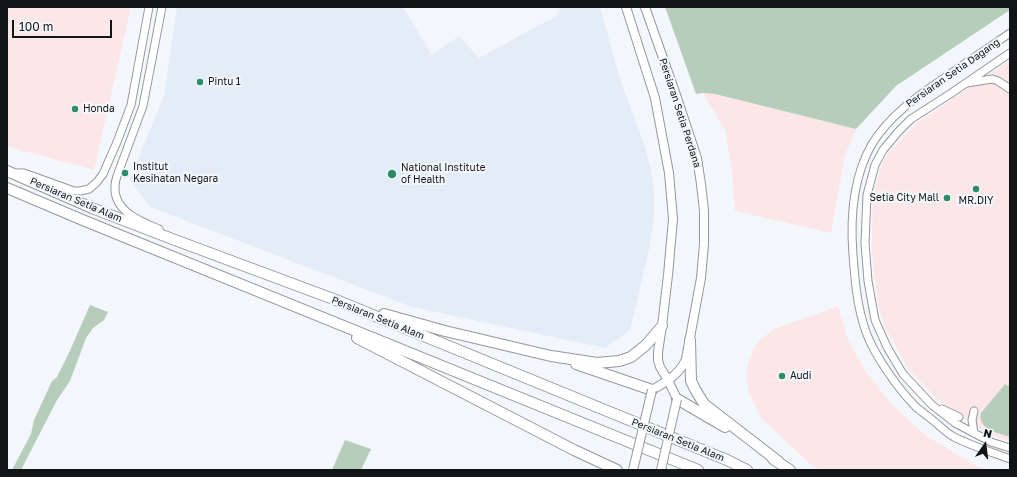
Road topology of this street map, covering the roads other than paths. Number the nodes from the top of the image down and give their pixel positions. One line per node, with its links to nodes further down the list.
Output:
1 (149, 7): 9 (street)
2 (162, 7): 11 (street)
3 (626, 7): 14 (main road, Persiaran Setia Perdana)
4 (644, 7): 15 (main road, Persiaran Setia Perdana)
5 (1010, 33): 26 (street, Persiaran Setia Dagang)
6 (1010, 53): 7 (street, Persiaran Setia Dagang)
7 (965, 84): 8 (street); 20 (street, Persiaran Setia Dagang)
8 (1010, 89)
9 (9, 172): 11 (highway, Persiaran Setia Alam)
10 (7, 188): 13 (highway, Persiaran Setia Alam)
11 (175, 240): 12 (highway, Persiaran Setia Alam)
12 (336, 300): 16 (highway); 33 (highway, Persiaran Setia Alam)
13 (300, 308): 25 (highway); 32 (highway, Persiaran Setia Alam)
14 (662, 326): 16 (highway); 17 (main road, Persiaran Setia Perdana)
15 (690, 340): 17 (main road, Persiaran Setia Perdana); 27 (highway)
16 (551, 356): 18 (highway)
17 (668, 380): 18 (main road, Persiaran Setia Perdana); 19 (main road, Persiaran Setia Perdana)
18 (652, 390): 30 (main road, bridge)
19 (676, 399): 27 (highway); 31 (main road, bridge)
20 (932, 405): 22 (street); 23 (street, Persiaran Setia Dagang)
21 (974, 411): 23 (street)
22 (959, 417)
23 (974, 433): 24 (street, Persiaran Setia Dagang)
24 (1010, 448)
25 (574, 450): 28 (highway); 29 (highway)
26 (1010, 459)
27 (779, 462): 34 (highway)
28 (598, 470)
29 (617, 470)
30 (633, 470)
31 (662, 470)
32 (698, 470)
33 (746, 470)
34 (790, 470)

